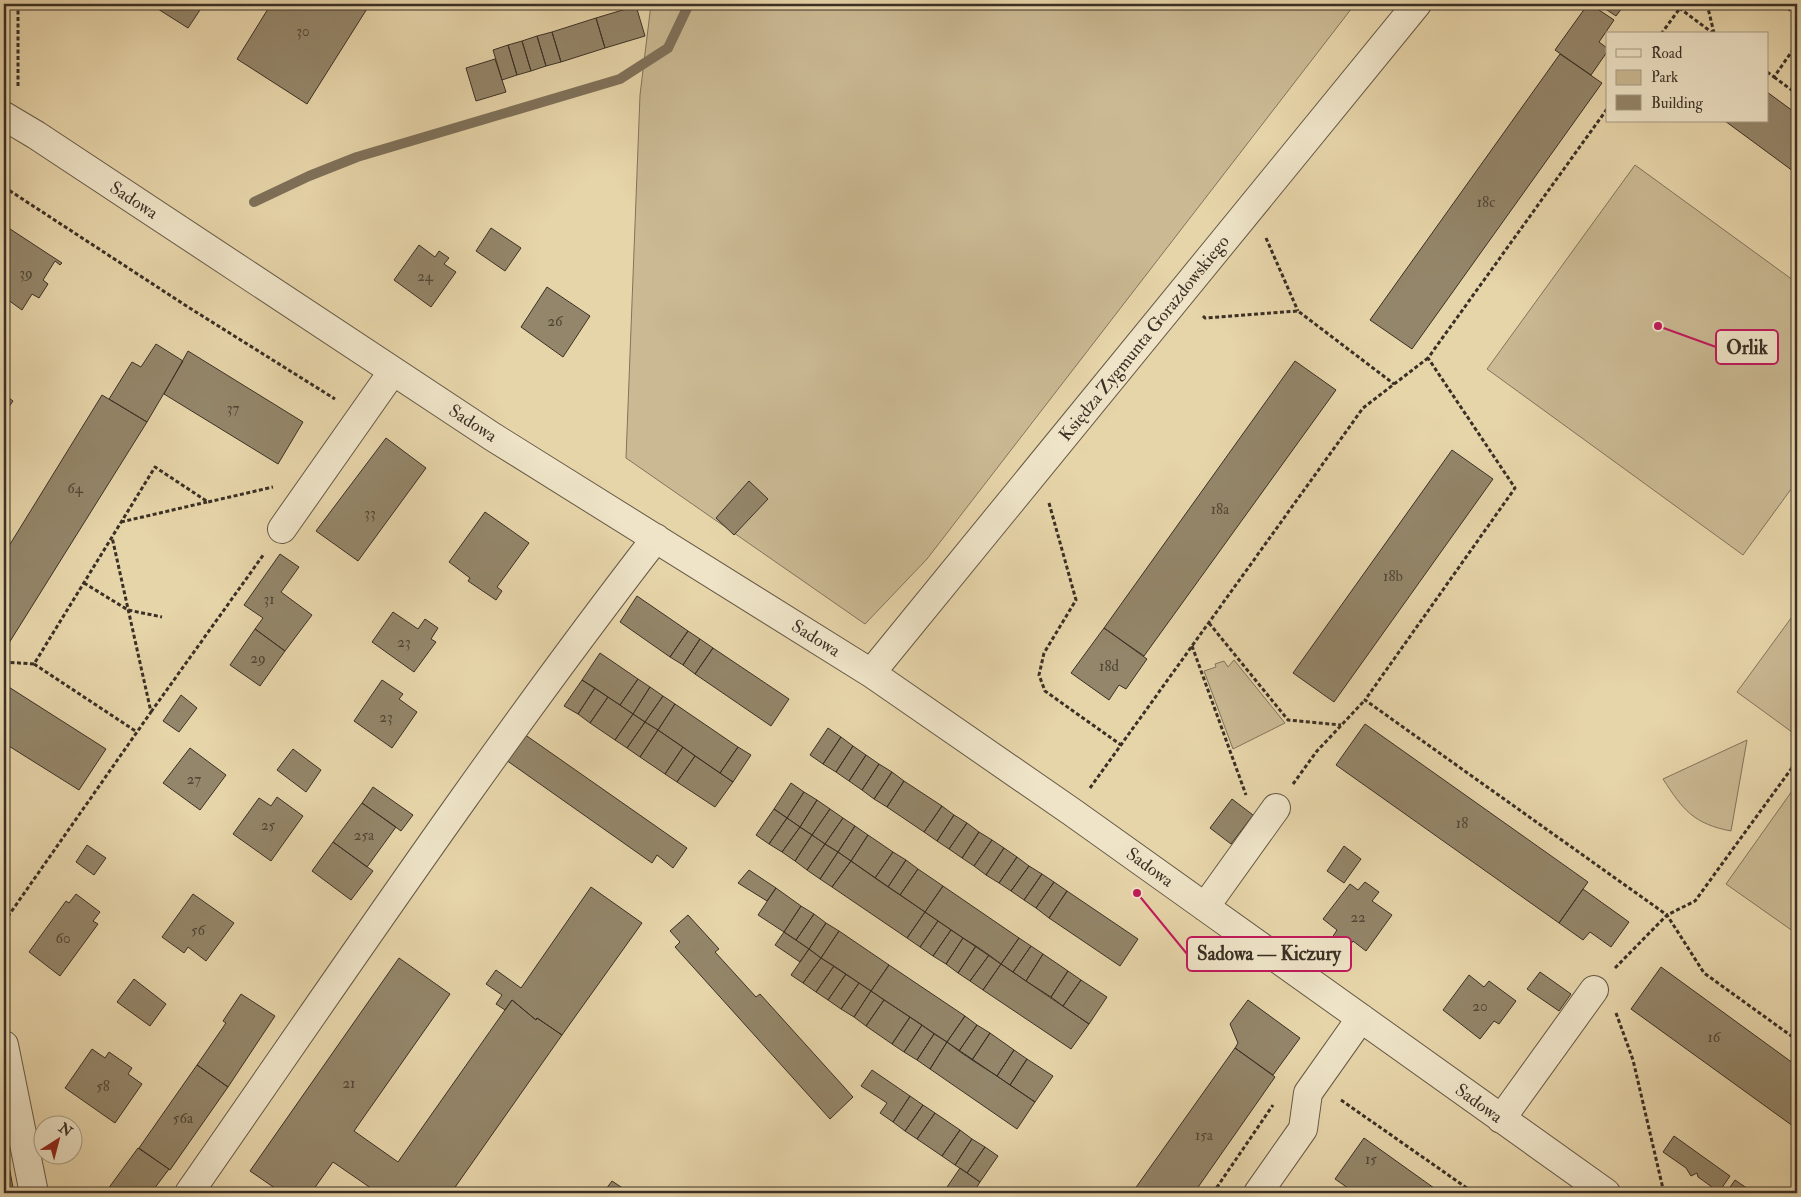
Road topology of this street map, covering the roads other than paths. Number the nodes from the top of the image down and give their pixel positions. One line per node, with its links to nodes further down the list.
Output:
1 (1417, 4): 6 (street, Księdza Zygmunta Gorazdowskiego)
2 (4, 116): 3 (street, Sadowa)
3 (393, 371): 4 (street); 5 (street, Sadowa)
4 (282, 529)
5 (656, 538): 6 (street, Sadowa); 14 (street)
6 (871, 673): 8 (street, Sadowa)
7 (1276, 808): 8 (street)
8 (1205, 907): 10 (street, Sadowa)
9 (1599, 984): 12 (street)
10 (1361, 1018): 12 (street, Sadowa); 15 (street)
11 (4, 1045): 13 (street)
12 (1501, 1119): 16 (street, Sadowa)
13 (34, 1193)
14 (189, 1193)
15 (1258, 1193)
16 (1606, 1193)

